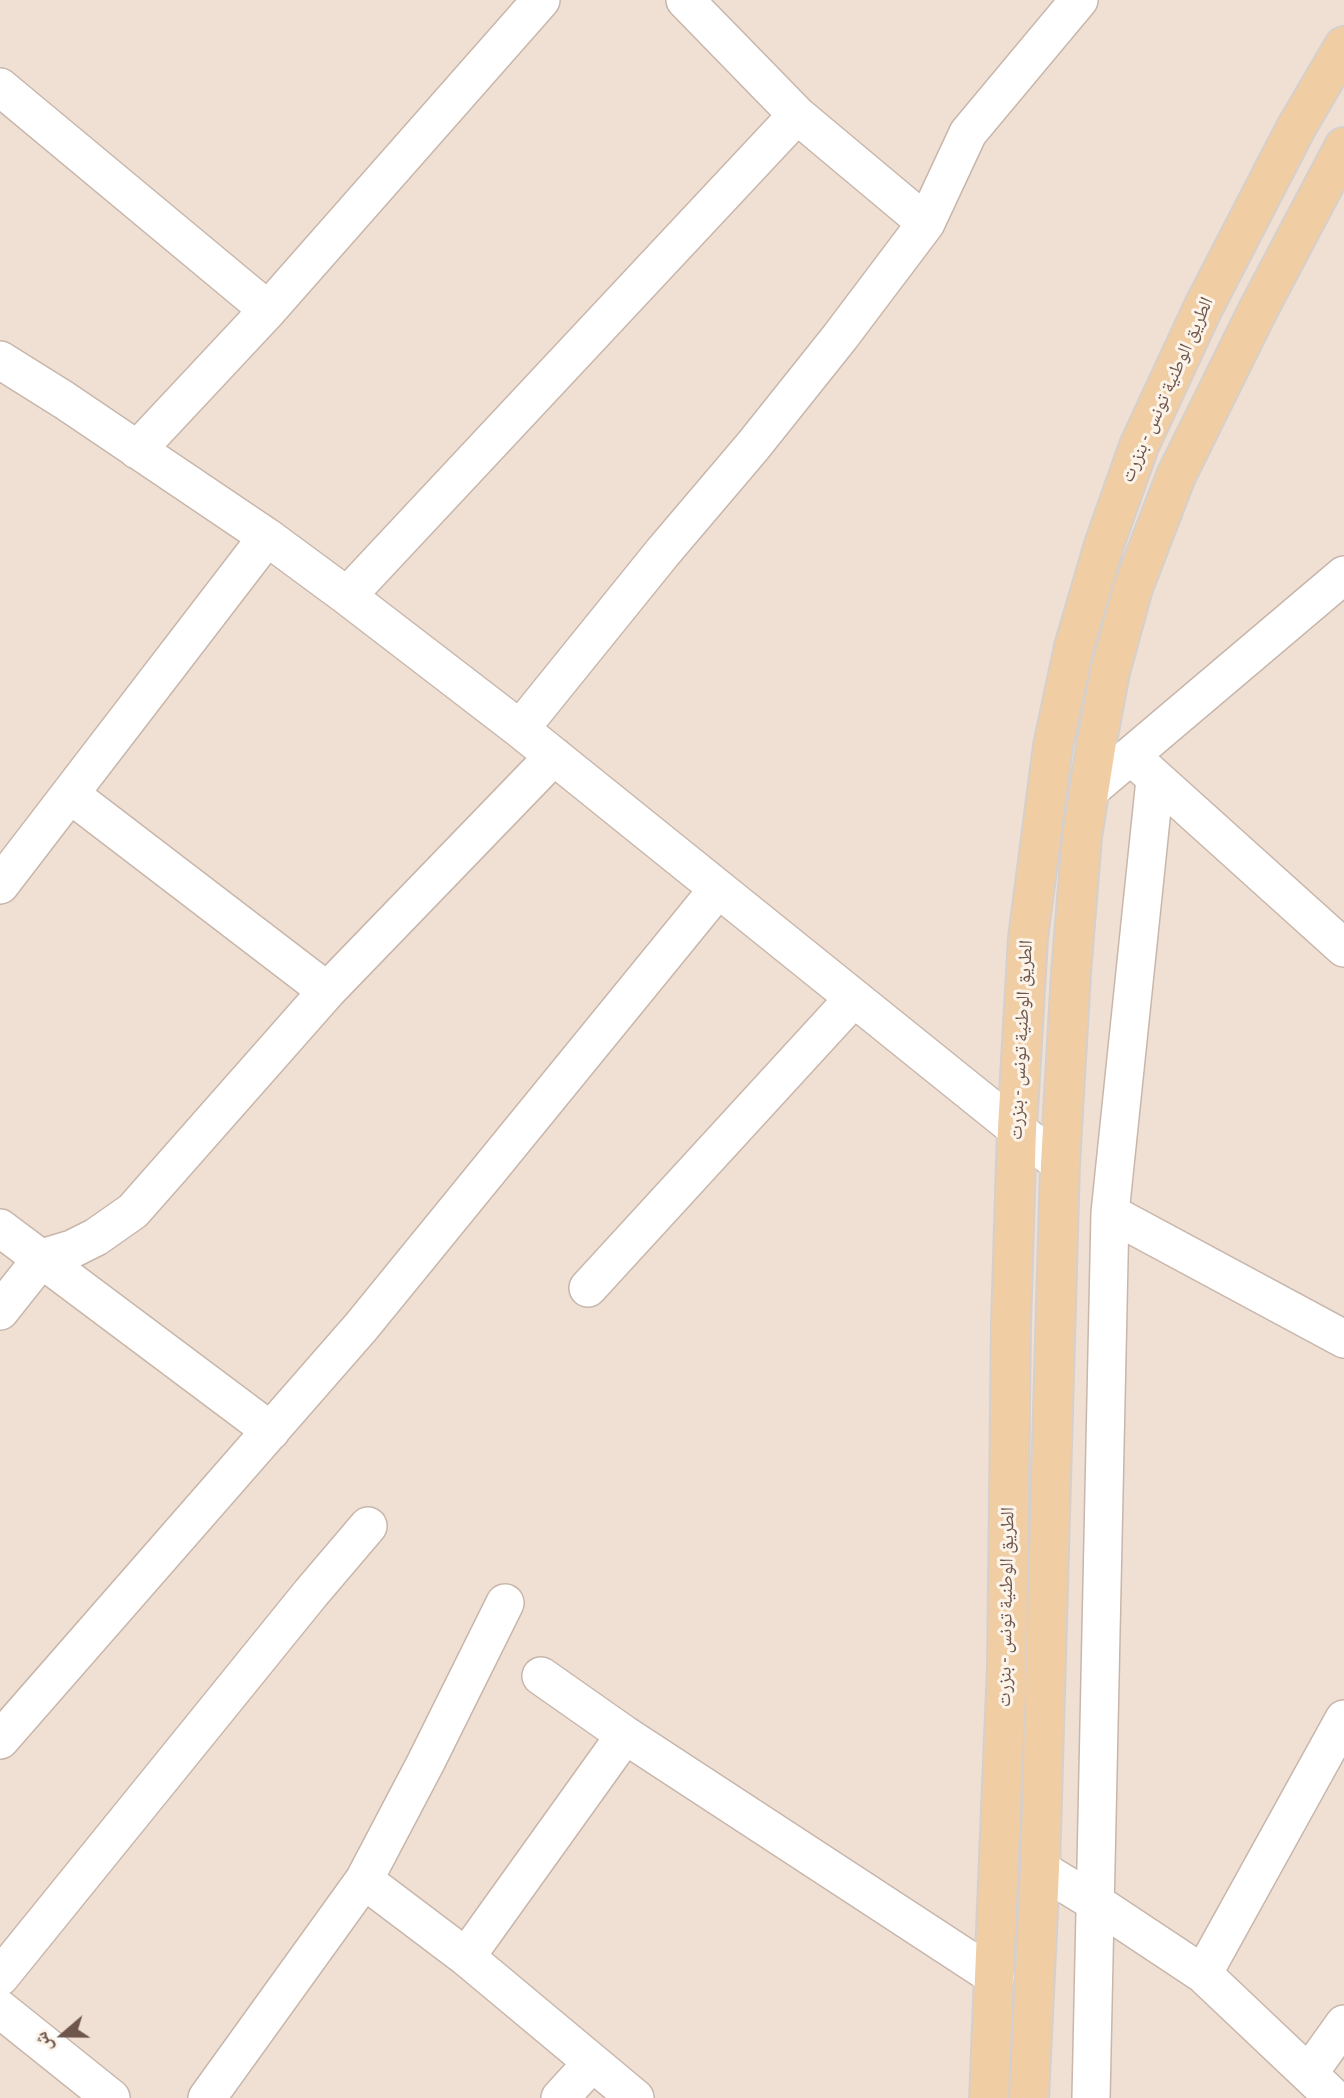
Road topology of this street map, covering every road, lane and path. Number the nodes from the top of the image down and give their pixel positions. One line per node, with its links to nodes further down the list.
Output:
1 (541, 0): 9 (street)
2 (685, 0): 6 (street)
3 (1079, 0): 8 (street)
4 (1344, 46): 25 (main road, الطريق الوطنية تونس - بنزرت)
5 (0, 87): 9 (street)
6 (797, 115): 8 (street); 14 (street)
7 (1344, 147): 18 (main road, الطريق الوطنية تونس - بنزرت)
8 (926, 223): 15 (street)
9 (268, 310): 11 (street)
10 (0, 360): 11 (street)
11 (137, 450): 12 (street)
12 (267, 537): 14 (street); 19 (street)
13 (1344, 575): 17 (street)
14 (347, 596): 15 (street)
15 (520, 729): 16 (street)
16 (554, 756): 21 (street); 23 (street)
17 (1143, 767): 18 (street); 22 (street); 27 (street)
18 (1089, 791): 26 (main road, الطريق الوطنية تونس - بنزرت)
19 (71, 795): 20 (street); 23 (street)
20 (0, 885)
21 (718, 888): 24 (street); 33 (street)
22 (1344, 948)
23 (327, 991): 29 (street)
24 (853, 999): 25 (street); 30 (street)
25 (1017, 1129): 26 (street); 45 (main road, الطريق الوطنية تونس - بنزرت)
26 (1060, 1164): 40 (main road, الطريق الوطنية تونس - بنزرت)
27 (1110, 1213): 32 (street); 42 (street)
28 (0, 1228): 29 (street)
29 (42, 1258): 31 (street); 33 (street)
30 (588, 1288)
31 (0, 1311)
32 (1344, 1339)
33 (271, 1431): 39 (street)
34 (368, 1526): 46 (street)
35 (505, 1603): 41 (street)
36 (541, 1676): 38 (street)
37 (1344, 1719): 44 (street)
38 (625, 1735): 43 (street); 45 (street)
39 (0, 1740)
40 (1040, 1869): 42 (street); 56 (main road, الطريق الوطنية تونس - بنزرت)
41 (364, 1880): 43 (street); 52 (street)
42 (1096, 1903): 44 (street); 57 (street)
43 (466, 1957): 49 (street)
44 (1203, 1974): 50 (street)
45 (995, 1977): 55 (main road, الطريق الوطنية تونس - بنزرت)
46 (0, 1978)
47 (0, 2009): 51 (street)
48 (1344, 2024): 50 (street)
49 (592, 2063): 53 (street); 54 (street)
50 (1322, 2086)
51 (111, 2098)
52 (207, 2098)
53 (560, 2098)
54 (635, 2098)
55 (989, 2098)
56 (1029, 2098)
57 (1091, 2098)

